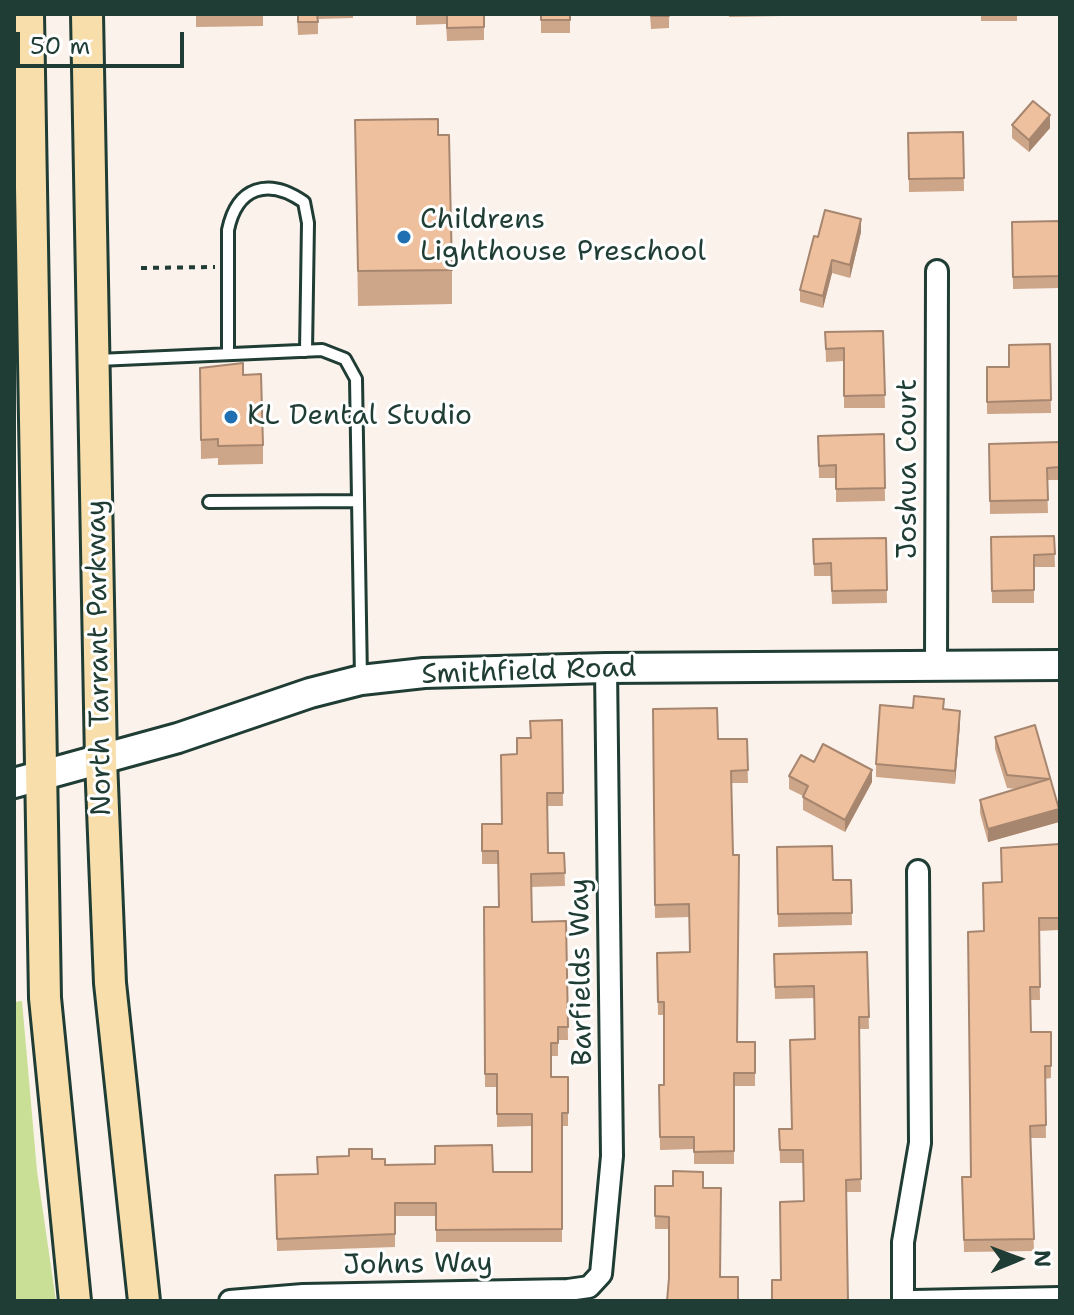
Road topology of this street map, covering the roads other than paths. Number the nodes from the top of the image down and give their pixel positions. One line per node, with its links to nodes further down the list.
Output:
1 (28, 14): 14 (main road)
2 (87, 14): 6 (main road, North Tarrant Parkway)
3 (937, 271): 10 (street, Joshua Court)
4 (306, 351): 5 (lane); 5 (lane); 7 (lane)
5 (228, 354): 6 (lane)
6 (96, 360): 13 (main road, North Tarrant Parkway)
7 (358, 501): 8 (lane); 12 (lane)
8 (209, 502)
9 (1060, 665): 10 (main road, Smithfield Road)
10 (936, 667): 11 (main road, Smithfield Road)
11 (606, 668): 12 (main road, Smithfield Road); 16 (street, Barfields Way)
12 (361, 680): 13 (main road, Smithfield Road)
13 (101, 760): 14 (main road, Smithfield Road); 19 (main road, North Tarrant Parkway)
14 (26, 779): 18 (main road)
15 (918, 871): 21 (street)
16 (601, 1274): 20 (street, Johns Way)
17 (1060, 1298): 22 (street)
18 (75, 1301)
19 (144, 1301)
20 (230, 1301)
21 (903, 1301)
22 (914, 1301)

